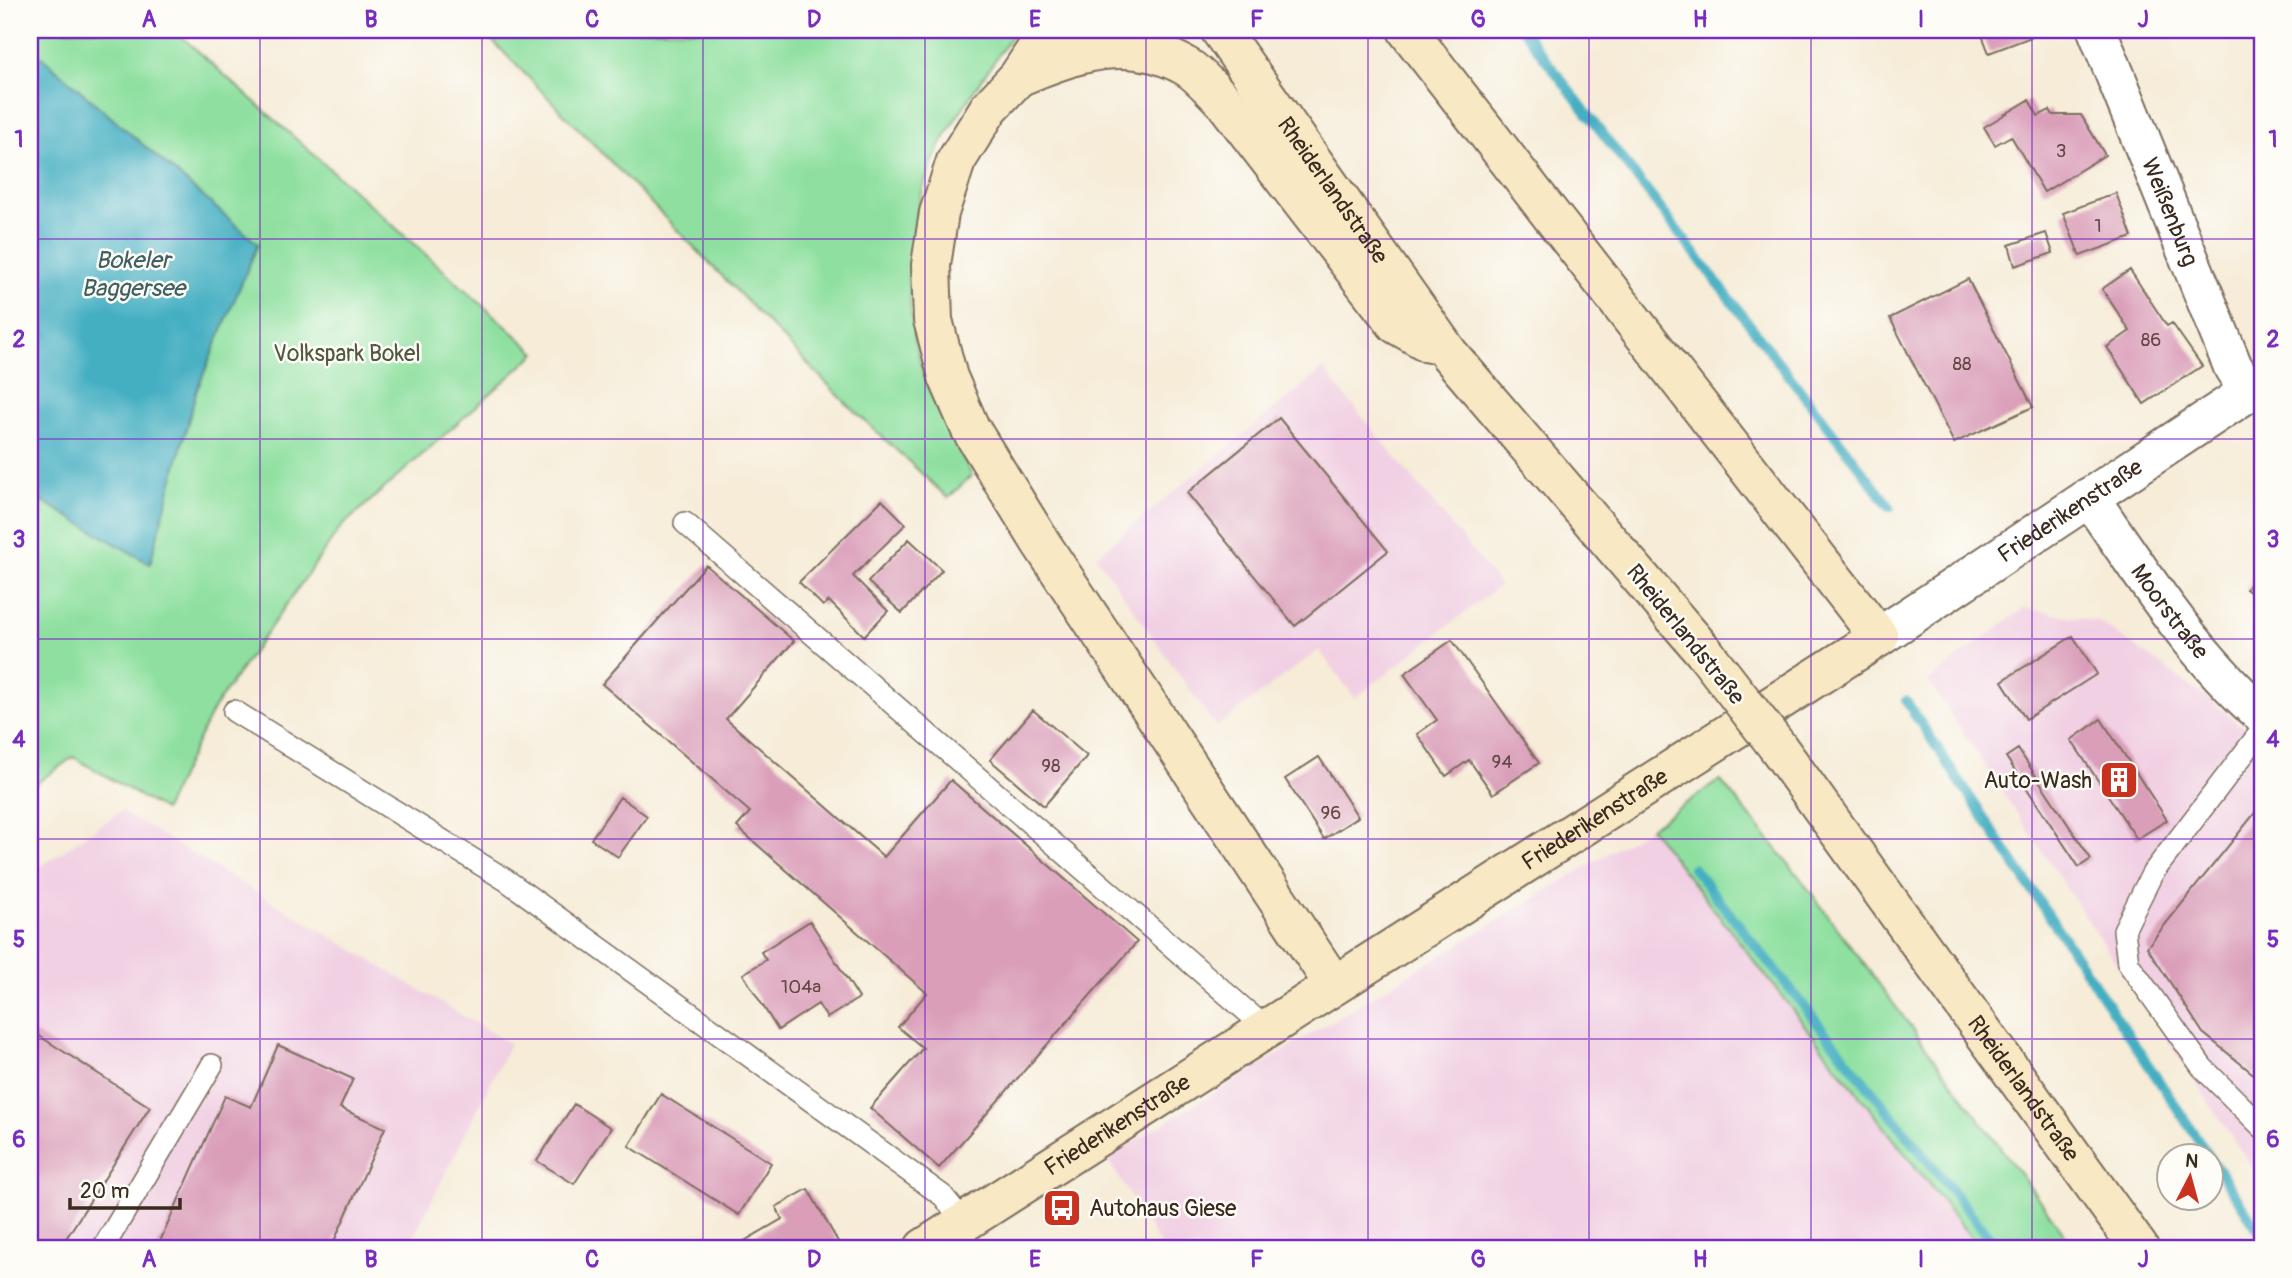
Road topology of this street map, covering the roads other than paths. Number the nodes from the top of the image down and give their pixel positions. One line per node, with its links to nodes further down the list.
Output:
1 (1049, 30): 5 (main road)
2 (1220, 30): 6 (main road, Rheiderlandstraße)
3 (1407, 30): 10 (main road)
4 (2097, 30): 7 (street, Weißenburg)
5 (1018, 77): 6 (main road); 14 (main road)
6 (1449, 354): 21 (main road, Rheiderlandstraße, bridge)
7 (2256, 387): 8 (street, Friederikenstraße)
8 (2089, 497): 10 (street, Friederikenstraße); 12 (street, Moorstraße)
9 (685, 523): 15 (lane)
10 (1879, 637): 14 (main road, Friederikenstraße)
11 (234, 711): 18 (lane)
12 (2262, 715)
13 (2262, 730): 17 (lane)
14 (1334, 985): 15 (main road, Friederikenstraße)
15 (1267, 1029): 18 (main road, Friederikenstraße)
16 (212, 1065): 19 (lane)
17 (2262, 1127)
18 (964, 1222): 20 (main road, Friederikenstraße)
19 (103, 1248)
20 (924, 1248)
21 (2139, 1248)

